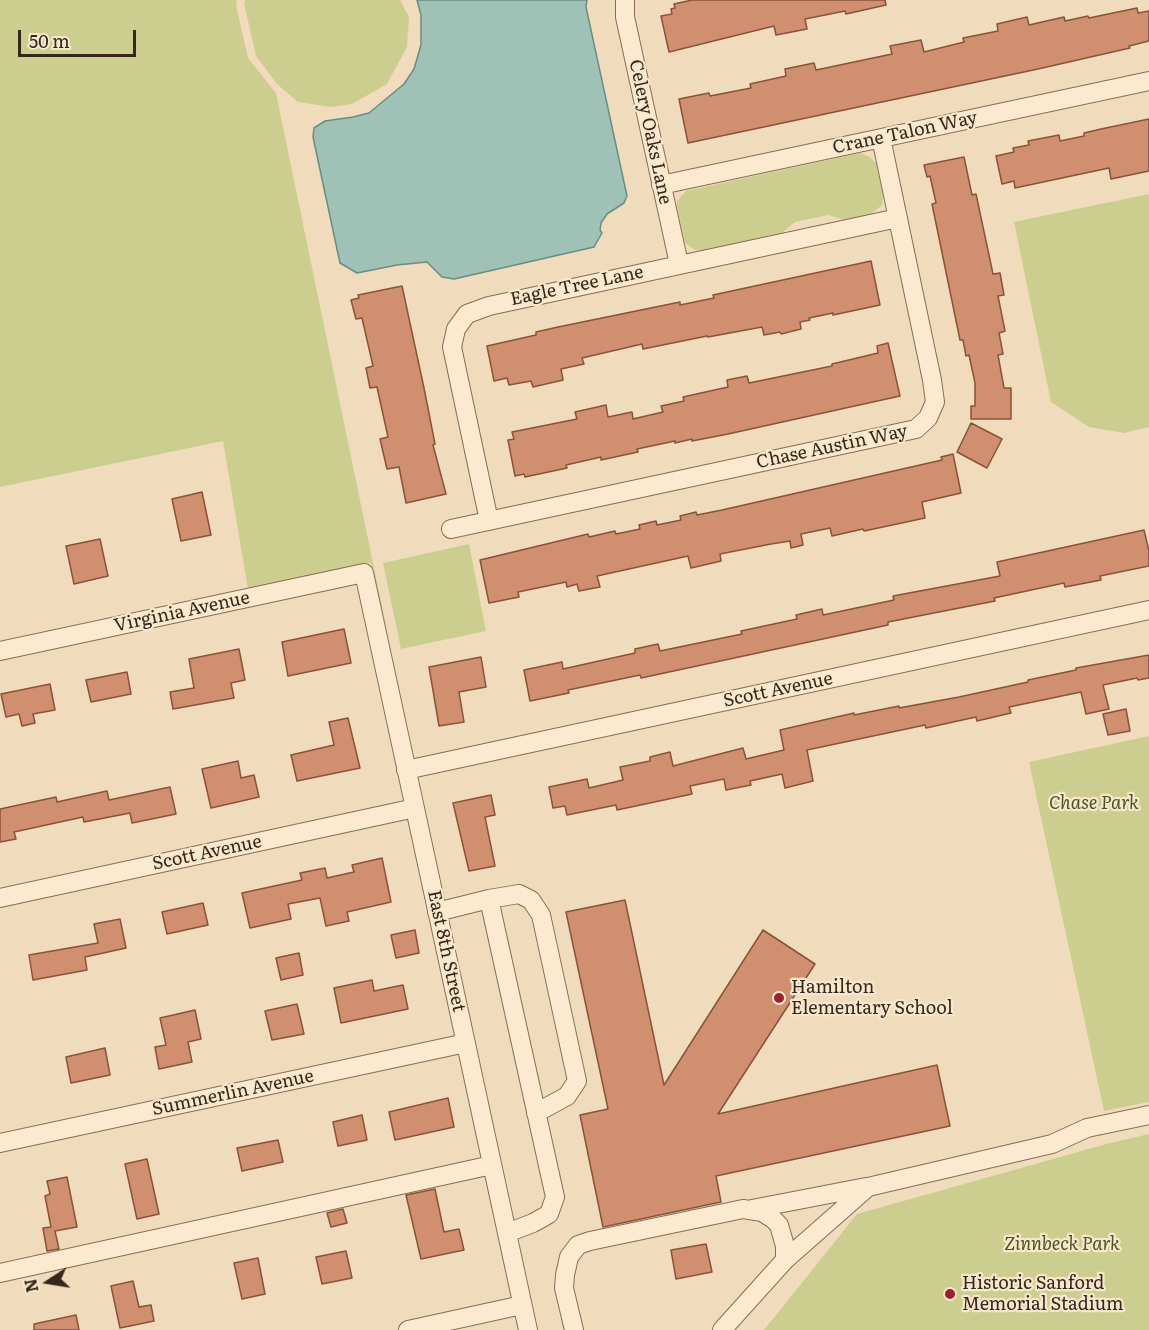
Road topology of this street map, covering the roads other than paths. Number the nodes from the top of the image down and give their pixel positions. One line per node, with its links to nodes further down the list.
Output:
1 (625, 0): 4 (street, Celery Oaks Lane)
2 (1149, 81): 3 (street, Crane Talon Way)
3 (881, 138): 4 (street, Crane Talon Way); 5 (street, Chase Austin Way)
4 (661, 185): 6 (street, Celery Oaks Lane)
5 (898, 218): 6 (street, Eagle Tree Lane); 7 (street, Chase Austin Way)
6 (679, 264): 7 (street, Eagle Tree Lane)
7 (489, 521): 8 (street, Chase Austin Way)
8 (451, 529)
9 (364, 573): 11 (street, Virginia Avenue); 12 (street, East 8th Street)
10 (1149, 610): 12 (street, Scott Avenue)
11 (0, 651)
12 (406, 770): 13 (street, East 8th Street)
13 (415, 808): 14 (street, Scott Avenue); 16 (street, East 8th Street)
14 (0, 898)
15 (489, 899): 16 (street); 18 (street); 18 (street)
16 (437, 912): 17 (street, East 8th Street)
17 (466, 1043): 20 (street, Summerlin Avenue); 21 (street, East 8th Street)
18 (536, 1113): 24 (street)
19 (1149, 1115): 22 (street)
20 (0, 1143)
21 (492, 1165): 24 (street, East 8th Street); 26 (street)
22 (868, 1187): 23 (street); 25 (street)
23 (751, 1209): 25 (street); 30 (street)
24 (507, 1233): 27 (street, East 8th Street)
25 (785, 1260): 31 (street)
26 (0, 1273)
27 (522, 1305): 28 (street); 29 (street, East 8th Street)
28 (408, 1330)
29 (528, 1330)
30 (574, 1330)
31 (722, 1330)

